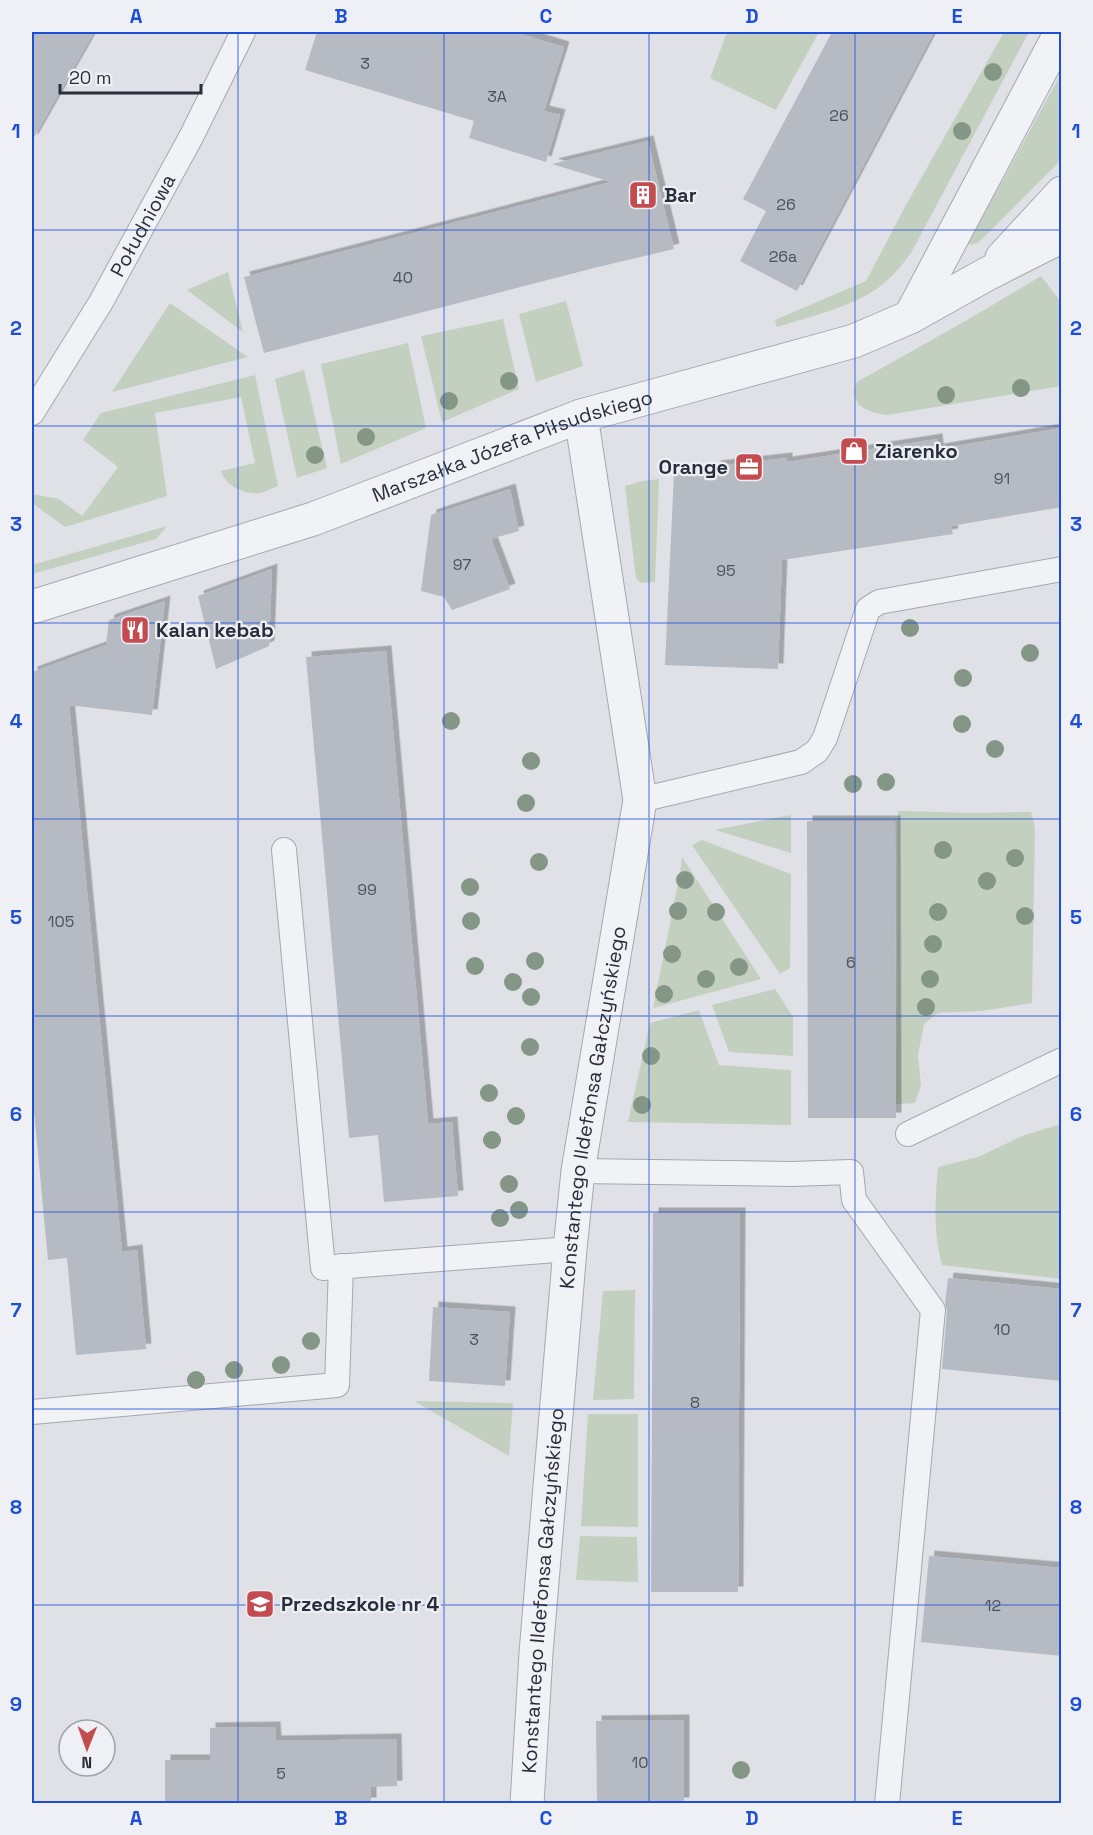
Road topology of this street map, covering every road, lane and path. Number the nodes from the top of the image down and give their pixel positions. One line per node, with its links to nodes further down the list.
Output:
1 (243, 32): 7 (lane, Południowa)
2 (1061, 32): 6 (street)
3 (1062, 193): 5 (street)
4 (1062, 236): 5 (street, Marszałka Józefa Piłsudskiego)
5 (987, 274): 6 (street, Marszałka Józefa Piłsudskiego)
6 (910, 317): 8 (street, Marszałka Józefa Piłsudskiego)
7 (32, 412)
8 (581, 416): 10 (street, Marszałka Józefa Piłsudskiego); 11 (street, Konstantego Ildefonsa Gałczyńskiego)
9 (1062, 569): 11 (lane)
10 (32, 607)
11 (640, 800): 15 (street, Konstantego Ildefonsa Gałczyńskiego)
12 (284, 850): 17 (lane)
13 (1062, 1060): 14 (lane)
14 (908, 1134)
15 (578, 1172): 16 (street, Konstantego Ildefonsa Gałczyńskiego); 20 (lane)
16 (570, 1249): 17 (lane); 19 (street, Konstantego Ildefonsa Gałczyńskiego)
17 (340, 1266): 18 (lane)
18 (32, 1412)
19 (526, 1803)
20 (887, 1803)

